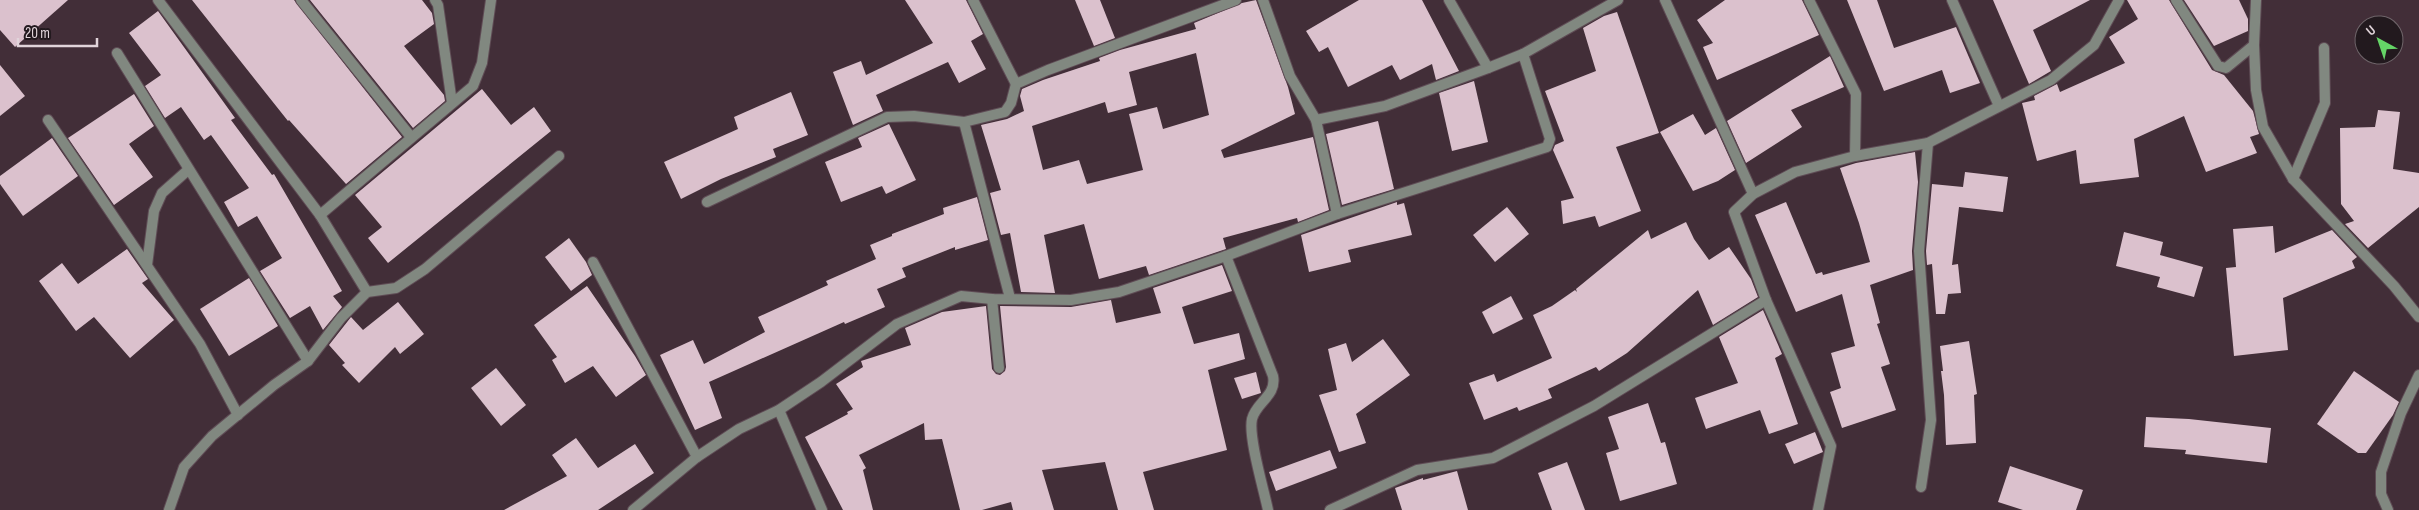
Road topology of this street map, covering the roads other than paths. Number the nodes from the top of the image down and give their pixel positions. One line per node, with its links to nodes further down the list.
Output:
1 (158, 0): 36 (street)
2 (301, 0): 27 (street)
3 (492, 0): 22 (street)
4 (973, 0): 21 (street)
5 (1236, 0): 21 (street)
6 (1263, 0): 25 (street)
7 (1449, 0): 20 (street)
8 (1618, 0): 19 (street)
9 (1665, 0): 33 (street)
10 (1809, 0): 30 (street)
11 (1952, 0): 23 (street)
12 (2119, 0): 23 (street)
13 (2176, 0): 16 (street)
14 (2256, 0): 16 (street)
15 (438, 2): 22 (street)
16 (2254, 45): 32 (street)
17 (2324, 48): 32 (street)
18 (117, 53): 31 (street)
19 (1523, 54): 20 (street); 35 (street)
20 (1488, 68): 25 (street)
21 (1016, 84): 26 (street)
22 (452, 103): 27 (street)
23 (1999, 106): 28 (street)
24 (48, 120): 39 (street)
25 (1316, 120): 35 (street)
26 (964, 122): 34 (street); 41 (street)
27 (411, 137): 36 (street)
28 (1928, 143): 30 (street); 51 (street)
29 (559, 156): 40 (street)
30 (1855, 156): 33 (street)
31 (188, 170): 39 (street); 45 (street)
32 (2293, 179): 44 (street)
33 (1754, 194): 43 (street)
34 (706, 202)
35 (1338, 214): 37 (street)
36 (320, 215): 40 (street)
37 (1226, 256): 41 (street); 55 (street)
38 (593, 262): 50 (street)
39 (147, 266): 49 (street)
40 (367, 292): 45 (street)
41 (1010, 298): 42 (street)
42 (992, 299): 46 (street); 48 (street)
43 (1766, 300): 56 (street); 57 (street)
44 (2419, 317)
45 (308, 361): 49 (street)
46 (999, 368)
47 (2419, 375): 58 (street)
48 (779, 410): 50 (street); 54 (street)
49 (238, 415): 52 (street)
50 (697, 458): 53 (street)
51 (1921, 487)
52 (169, 510)
53 (633, 510)
54 (822, 510)
55 (1268, 510)
56 (1330, 510)
57 (1818, 510)
58 (2388, 510)

